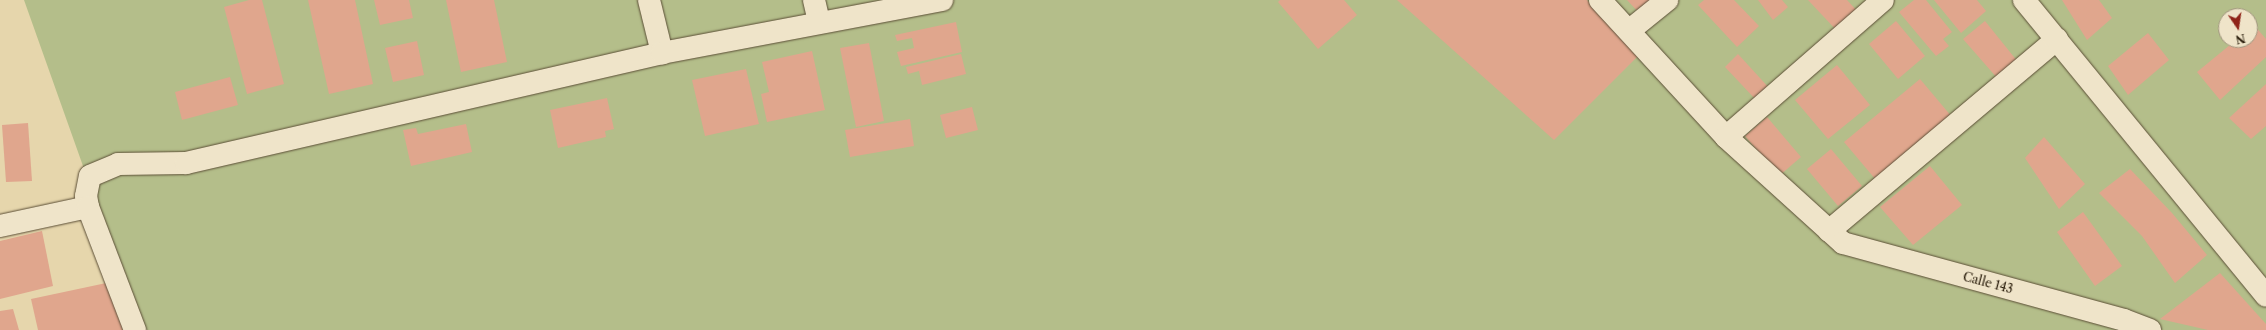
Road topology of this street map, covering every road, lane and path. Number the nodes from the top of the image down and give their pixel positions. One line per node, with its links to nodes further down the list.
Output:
1 (650, 0): 11 (street)
2 (814, 0): 8 (street)
3 (942, 0): 8 (street)
4 (1600, 0): 9 (street, Calle 143)
5 (1667, 0): 9 (street)
6 (1883, 0): 12 (street)
7 (2024, 0): 10 (street)
8 (819, 21): 11 (street)
9 (1630, 30): 12 (street, Calle 143)
10 (2057, 39): 15 (street); 16 (street)
11 (662, 53): 13 (street)
12 (1726, 137): 15 (street, Calle 143)
13 (88, 207): 14 (street); 17 (street)
14 (0, 226)
15 (1829, 231): 18 (street, Calle 143)
16 (2266, 296)
17 (135, 330)
18 (2150, 330)

